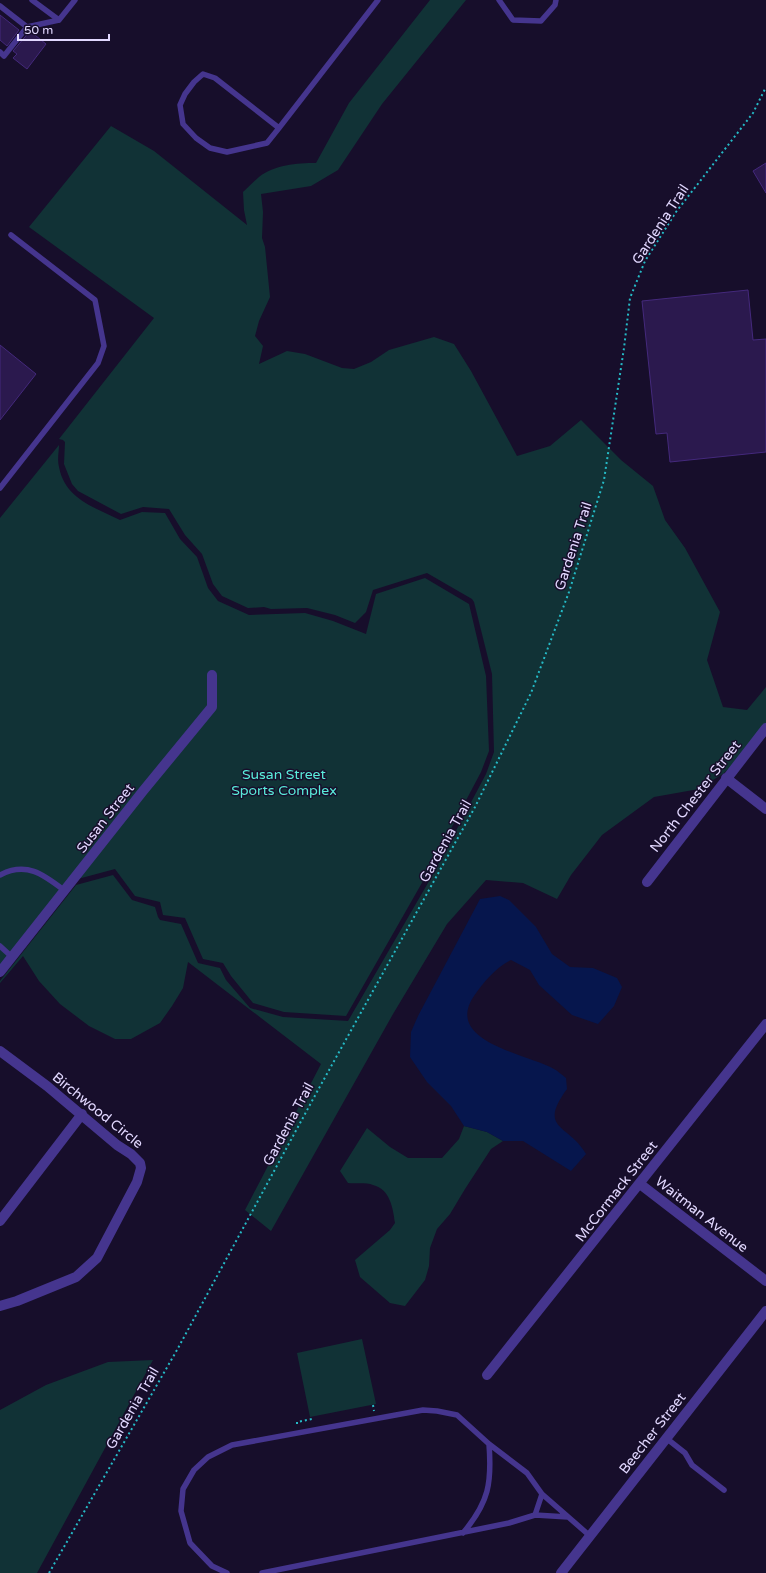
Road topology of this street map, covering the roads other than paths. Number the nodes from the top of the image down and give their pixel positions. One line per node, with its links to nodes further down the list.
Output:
1 (32, 0): 7 (lane)
2 (75, 0): 7 (lane)
3 (378, 0): 10 (lane)
4 (499, 0): 5 (lane)
5 (556, 0)
6 (0, 6): 8 (lane)
7 (58, 20): 8 (lane)
8 (27, 27): 9 (lane)
9 (0, 52)
10 (279, 128): 10 (lane)
11 (11, 235): 12 (lane)
12 (0, 488)
13 (212, 675): 19 (street, Susan Street)
14 (766, 728): 15 (street, North Chester Street)
15 (726, 778): 16 (street); 18 (street, North Chester Street)
16 (766, 809)
17 (0, 875): 19 (lane)
18 (647, 882)
19 (65, 891): 21 (street, Susan Street)
20 (0, 946): 21 (lane)
21 (12, 956): 22 (street, Susan Street)
22 (0, 972)
23 (766, 1024): 26 (street, McCormack Street)
24 (0, 1051): 25 (street, Birchwood Circle)
25 (82, 1114): 27 (street); 29 (street, Birchwood Circle)
26 (640, 1184): 28 (street, Waitman Avenue); 31 (street, McCormack Street)
27 (0, 1221)
28 (766, 1281)
29 (0, 1306)
30 (766, 1311): 32 (street, Beecher Street)
31 (487, 1376)
32 (666, 1438): 34 (lane); 39 (street, Beecher Street)
33 (489, 1444): 35 (lane); 38 (lane); 40 (lane)
34 (724, 1490)
35 (542, 1494): 36 (lane); 37 (lane)
36 (535, 1516): 37 (lane); 38 (lane)
37 (568, 1517): 39 (lane)
38 (463, 1533): 43 (lane)
39 (590, 1536): 44 (street, Beecher Street)
40 (216, 1568): 41 (lane); 42 (lane)
41 (211, 1573)
42 (227, 1573)
43 (262, 1573)
44 (561, 1573)

